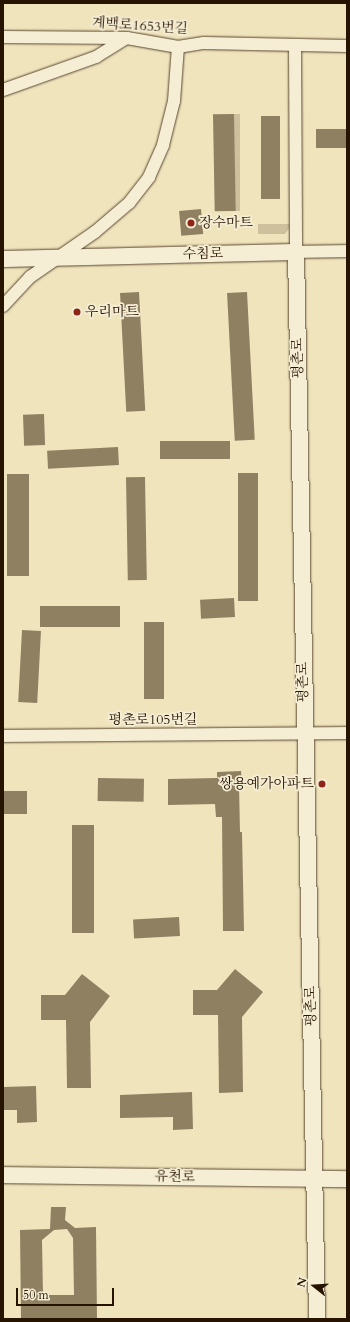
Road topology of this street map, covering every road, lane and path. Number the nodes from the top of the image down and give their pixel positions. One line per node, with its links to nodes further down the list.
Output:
1 (3, 37): 2 (street, 계백로1653번길)
2 (127, 38): 5 (street, 계백로1653번길); 6 (street)
3 (295, 45): 4 (street, 계백로1653번길); 5 (street, 계백로1653번길); 8 (street, 평촌로)
4 (347, 46)
5 (178, 47): 9 (street)
6 (3, 90)
7 (347, 251): 8 (street, 수침로)
8 (296, 252): 9 (main road, 수침로); 13 (main road, 평촌로)
9 (58, 258): 10 (main road, 수침로); 11 (street)
10 (3, 259)
11 (3, 306)
12 (347, 733): 13 (street, 평촌로105번길)
13 (304, 734): 14 (street, 평촌로105번길); 16 (main road, 평촌로)
14 (3, 736)
15 (3, 1175): 16 (main road, 유천로)
16 (315, 1179): 17 (main road, 유천로); 18 (main road, 평촌로)
17 (347, 1179)
18 (317, 1319)

